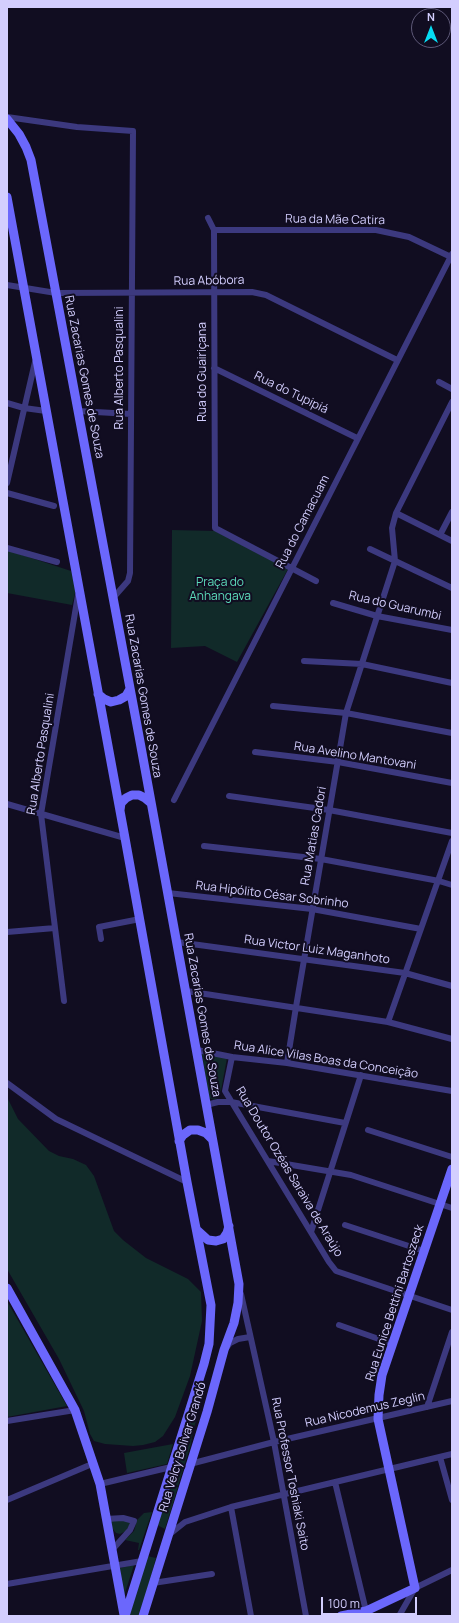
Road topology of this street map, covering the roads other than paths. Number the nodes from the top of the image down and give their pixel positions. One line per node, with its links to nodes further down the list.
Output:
1 (7, 118): 9 (main road, Rua Zacarias Gomes de Souza); 10 (street, Rua Alberto Pasqualini)
2 (7, 196): 7 (main road)
3 (208, 218): 4 (street, Rua do Guairiçana)
4 (214, 230): 5 (street, Rua da Mãe Catira); 8 (street, Rua do Guairiçana)
5 (451, 256): 12 (street, Rua do Camacuam)
6 (7, 285): 7 (street, Rua Abóbora)
7 (24, 288): 9 (street, Rua Abóbora); 11 (main road)
8 (214, 292): 10 (street, Rua Abóbora); 12 (street, Rua Abóbora); 13 (street, Rua do Guairiçana)
9 (56, 293): 10 (street, Rua Abóbora); 20 (main road, Rua Zacarias Gomes de Souza)
10 (132, 293): 21 (street, Rua Alberto Pasqualini)
11 (36, 356): 18 (street); 19 (main road)
12 (397, 360): 22 (street, Rua do Camacuam)
13 (214, 368): 22 (street, Rua do Tupipiá); 34 (street, Rua do Guairiçana)
14 (439, 382): 15 (street)
15 (452, 389)
16 (452, 402): 27 (street)
17 (7, 404): 18 (street)
18 (24, 408): 19 (street); 23 (street)
19 (46, 410): 37 (main road)
20 (78, 411): 21 (street); 38 (main road, Rua Zacarias Gomes de Souza)
21 (131, 414): 38 (street, Rua Alberto Pasqualini)
22 (357, 438): 34 (street, Rua do Camacuam)
23 (7, 483)
24 (7, 493): 25 (street)
25 (54, 506)
26 (452, 512): 28 (street)
27 (396, 513): 28 (street); 33 (street)
28 (440, 535): 29 (street)
29 (452, 541)
30 (7, 548): 32 (street)
31 (370, 549): 33 (street)
32 (58, 562)
33 (395, 562): 36 (street); 40 (street, Rua Matias Cadori)
34 (292, 568): 35 (street); 56 (street, Rua do Camacuam)
35 (316, 581)
36 (452, 588)
37 (79, 589): 41 (main road); 42 (street, Rua Alberto Pasqualini)
38 (113, 598): 47 (main road, Rua Zacarias Gomes de Souza)
39 (333, 603): 40 (street, Rua do Guarumbi)
40 (377, 616): 43 (street, Rua do Guarumbi); 45 (street, Rua Matias Cadori)
41 (86, 626): 42 (street); 48 (main road)
42 (72, 629): 61 (street, Rua Alberto Pasqualini)
43 (452, 630)
44 (304, 661): 45 (street)
45 (362, 664): 46 (street); 50 (street, Rua Matias Cadori)
46 (452, 683)
47 (130, 689): 48 (main road); 57 (main road, Rua Zacarias Gomes de Souza)
48 (98, 694): 59 (main road)
49 (273, 706): 50 (street)
50 (346, 712): 51 (street); 53 (street, Rua Matias Cadori)
51 (452, 733)
52 (255, 752): 53 (street, Rua Avelino Mantovani)
53 (338, 762): 54 (street, Rua Avelino Mantovani); 60 (street, Rua Matias Cadori)
54 (452, 783)
55 (229, 796): 60 (street)
56 (174, 800)
57 (151, 803): 59 (main road); 69 (main road, Rua Zacarias Gomes de Souza)
58 (7, 804): 61 (street)
59 (120, 810): 63 (main road)
60 (330, 810): 62 (street); 66 (street, Rua Matias Cadori)
61 (41, 814): 63 (street); 72 (street, Rua Alberto Pasqualini)
62 (452, 833)
63 (125, 838): 71 (main road)
64 (452, 841): 67 (street)
65 (204, 846): 66 (street)
66 (321, 859): 67 (street); 70 (street, Rua Matias Cadori)
67 (439, 881): 68 (street); 73 (street)
68 (452, 885)
69 (168, 893): 70 (street, Rua Hipólito César Sobrinho); 76 (main road, Rua Zacarias Gomes de Souza)
70 (312, 909): 73 (street, Rua Hipólito César Sobrinho); 77 (street, Rua Matias Cadori)
71 (140, 919): 75 (street); 98 (main road)
72 (55, 928): 74 (street); 81 (street, Rua Alberto Pasqualini)
73 (421, 929): 78 (street)
74 (7, 932)
75 (100, 940)
76 (177, 942): 77 (street, Rua Victor Luiz Maganhoto); 80 (main road, Rua Zacarias Gomes de Souza)
77 (304, 959): 78 (street, Rua Victor Luiz Maganhoto); 82 (street, Rua Matias Cadori)
78 (405, 973): 79 (street, Rua Victor Luiz Maganhoto); 83 (street)
79 (452, 986)
80 (186, 991): 82 (street); 85 (main road, Rua Zacarias Gomes de Souza)
81 (64, 1000)
82 (296, 1007): 83 (street); 87 (street, Rua Matias Cadori)
83 (388, 1022): 84 (street)
84 (452, 1039)
85 (197, 1050): 86 (street, Rua Alice Vilas Boas da Conceição); 94 (main road, Rua Zacarias Gomes de Souza)
86 (232, 1057): 87 (street, Rua Alice Vilas Boas da Conceição); 90 (street, Rua Doutor Ozéas Saraiva de Araújo)
87 (287, 1063): 88 (street, Rua Alice Vilas Boas da Conceição)
88 (361, 1075): 91 (street, Rua Alice Vilas Boas da Conceição); 95 (street)
89 (7, 1083): 103 (street)
90 (225, 1091): 92 (street); 93 (street, Rua Doutor Ozéas Saraiva de Araújo)
91 (452, 1091)
92 (218, 1102): 93 (street); 94 (street)
93 (231, 1102): 95 (street); 100 (street, Rua Doutor Ozéas Saraiva de Araújo)
94 (206, 1105): 97 (main road, Rua Zacarias Gomes de Souza)
95 (346, 1123): 102 (street)
96 (368, 1130): 99 (street)
97 (212, 1139): 98 (main road); 107 (main road, Rua Zacarias Gomes de Souza)
98 (180, 1142): 103 (main road)
99 (452, 1157)
100 (268, 1161): 102 (street); 109 (street, Rua Doutor Ozéas Saraiva de Araújo)
101 (452, 1169): 104 (main road, Rua Eunice Bettini Bartoszeck)
102 (330, 1171): 104 (street); 109 (street)
103 (187, 1182): 108 (main road)
104 (440, 1204): 105 (street); 110 (main road, Rua Eunice Bettini Bartoszeck)
105 (452, 1208)
106 (346, 1225): 110 (street)
107 (229, 1226): 108 (main road); 111 (main road, Rua Zacarias Gomes de Souza)
108 (197, 1230): 121 (main road, Rua Velcy Bolivar Grandó)
109 (311, 1232): 113 (street, Rua Doutor Ozéas Saraiva de Araújo)
110 (424, 1251): 113 (main road, Rua Eunice Bettini Bartoszeck)
111 (239, 1284): 117 (street, Rua Professor Toshiaki Saito); 119 (main road, Rua Velcy Bolivar Grandó)
112 (7, 1288): 123 (main road)
113 (408, 1297): 114 (street, Rua Doutor Ozéas Saraiva de Araújo); 118 (main road, Rua Eunice Bettini Bartoszeck)
114 (452, 1310)
115 (340, 1324): 118 (street)
116 (452, 1332): 122 (street)
117 (250, 1337): 119 (street); 127 (street, Rua Professor Toshiaki Saito)
118 (393, 1344): 125 (main road, Rua Eunice Bettini Bartoszeck)
119 (224, 1350): 124 (main road, Rua Velcy Bolivar Grandó)
120 (452, 1400): 122 (street, Rua Nicodemus Zeglin)
121 (191, 1406): 124 (main road); 132 (main road, Rua Velcy Bolivar Grandó)
122 (427, 1407): 125 (street, Rua Nicodemus Zeglin)
123 (75, 1410): 126 (street); 130 (main road)
124 (206, 1412): 131 (main road, Rua Velcy Bolivar Grandó)
125 (378, 1419): 127 (street, Rua Nicodemus Zeglin); 133 (main road, Rua Eunice Bettini Bartoszeck)
126 (7, 1421)
127 (274, 1442): 131 (street, Rua Nicodemus Zeglin); 136 (street, Rua Professor Toshiaki Saito)
128 (452, 1454): 129 (street)
129 (440, 1457): 133 (street); 138 (street)
130 (92, 1464): 135 (main road); 137 (street)
131 (190, 1464): 140 (main road, Rua Velcy Bolivar Grandó)
132 (171, 1467): 135 (street); 143 (main road, Rua Velcy Bolivar Grandó)
133 (389, 1469): 134 (street); 152 (main road, Rua Eunice Bettini Bartoszeck)
134 (335, 1482): 136 (street); 153 (street)
135 (100, 1484): 141 (main road)
136 (284, 1495): 139 (street); 157 (street, Rua Professor Toshiaki Saito)
137 (7, 1500)
138 (452, 1500)
139 (231, 1507): 142 (street); 156 (street)
140 (174, 1517): 142 (street); 144 (main road, Rua Velcy Bolivar Grandó)
141 (106, 1519): 145 (main road); 145 (street)
142 (185, 1522): 144 (street)
143 (150, 1534): 144 (main road); 146 (main road, Rua Velcy Bolivar Grandó)
144 (166, 1540): 150 (main road, Rua Velcy Bolivar Grandó)
145 (112, 1550): 147 (main road)
146 (142, 1561): 147 (street); 154 (main road, Rua Velcy Bolivar Grandó)
147 (114, 1566): 151 (street); 154 (main road)
148 (452, 1570): 152 (street)
149 (212, 1574): 150 (street)
150 (153, 1583): 155 (main road, Rua Velcy Bolivar Grandó)
151 (7, 1584)
152 (415, 1588): 153 (main road); 159 (street)
153 (366, 1610): 158 (main road)
154 (124, 1616)
155 (143, 1616)
156 (251, 1616)
157 (306, 1616)
158 (342, 1616)
159 (399, 1616)

